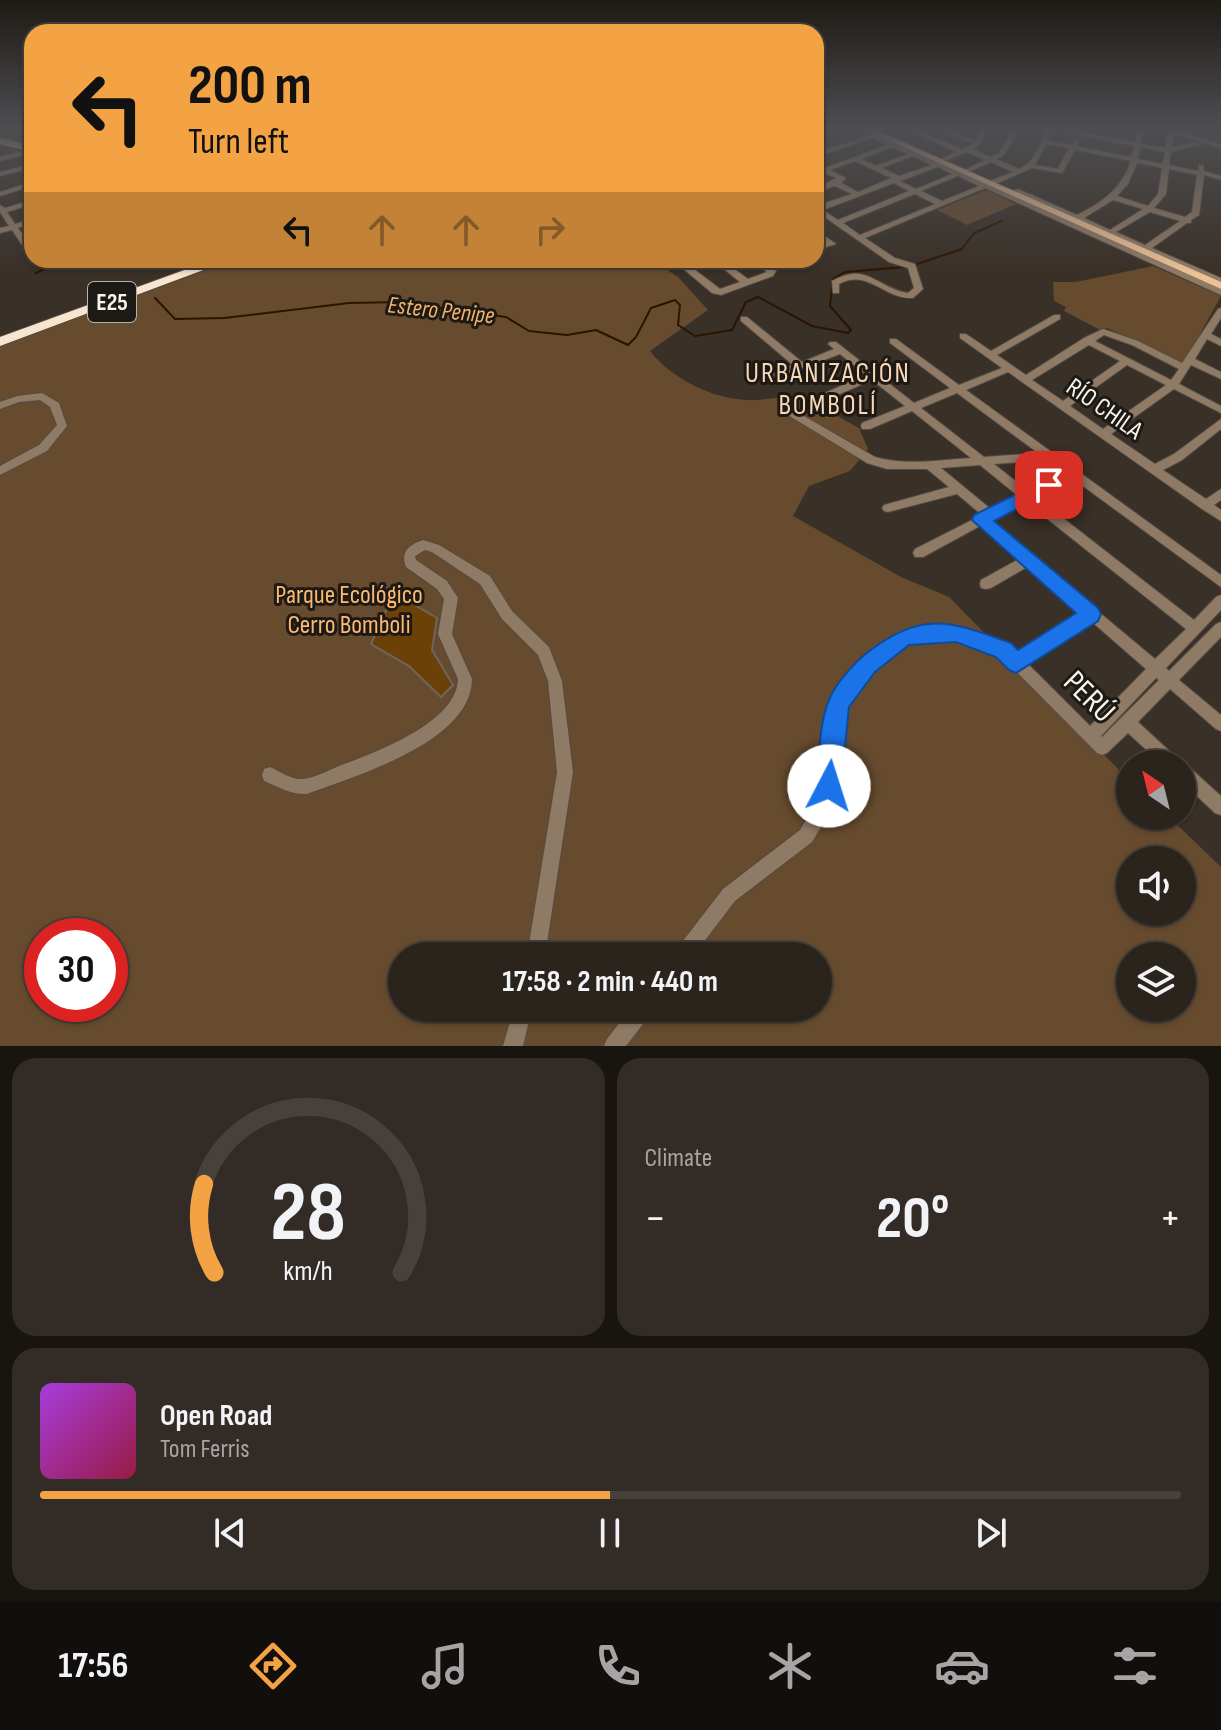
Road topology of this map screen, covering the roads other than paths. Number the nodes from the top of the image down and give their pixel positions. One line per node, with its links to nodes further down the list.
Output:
1 (835, 177): 13 (street)
2 (890, 177): 12 (street)
3 (901, 177): 12 (street)
4 (951, 177): 17 (street)
5 (967, 177): 14 (street)
6 (974, 177): 14 (main road)
7 (979, 177): 14 (street)
8 (1008, 177): 14 (street)
9 (1127, 177): 20 (street)
10 (1165, 177): 26 (street)
11 (1200, 177): 30 (street)
12 (894, 179): 17 (street); 19 (street)
13 (836, 183): 16 (street); 19 (street)
14 (990, 184): 22 (street); 28 (street); 44 (main road); 46 (street)
15 (24, 186): 18 (street)
16 (824, 187)
17 (917, 191): 22 (street); 23 (street)
18 (0, 194)
19 (857, 194): 24 (street)
20 (1115, 198): 26 (street); 28 (street)
21 (24, 204): 25 (street)
22 (942, 204): 29 (street)
23 (882, 205): 29 (street); 31 (street)
24 (824, 206)
25 (1, 209): 33 (street)
26 (1149, 209): 30 (street); 35 (street)
27 (824, 213): 31 (street)
28 (1078, 218): 35 (street)
29 (908, 219): 37 (street)
30 (1188, 221): 38 (street)
31 (839, 222): 37 (street)
32 (24, 224): 33 (street)
33 (13, 227): 34 (street); 36 (street)
34 (0, 231)
35 (1110, 233): 38 (street)
36 (24, 237)
37 (861, 237): 45 (street)
38 (1146, 248): 44 (street)
39 (202, 268): 53 (highway, E25)
40 (687, 268): 43 (street)
41 (728, 268): 43 (street)
42 (768, 268): 43 (street)
43 (746, 282)
44 (1221, 283)
45 (836, 291)
46 (1221, 292)
47 (1220, 315): 50 (street)
48 (1057, 317): 56 (street)
49 (744, 319): 59 (street)
50 (1206, 335): 55 (street); 58 (street)
51 (963, 336): 56 (street, RÍO CHILA)
52 (1087, 340): 57 (street); 58 (street); 64 (street)
53 (2, 341)
54 (893, 341): 66 (street)
55 (1221, 343)
56 (991, 355): 60 (street, RÍO CHILA)
57 (1126, 361): 65 (street); 69 (street)
58 (1188, 364): 62 (street); 65 (street)
59 (801, 366): 61 (street); 63 (street)
60 (1010, 368): 64 (street, RÍO CHILA); 66 (street)
61 (872, 376): 67 (street); 70 (street)
62 (1221, 376)
63 (765, 379)
64 (1026, 379): 69 (street, RÍO CHILA)
65 (1173, 385): 71 (street); 75 (street)
66 (959, 390): 70 (street); 76 (street)
67 (813, 402)
68 (0, 406): 80 (street)
69 (1063, 406): 75 (street, RÍO CHILA)
70 (913, 408): 74 (street); 77 (street)
71 (1221, 410)
72 (793, 415): 78 (street)
73 (1221, 423): 79 (street)
74 (866, 426)
75 (1103, 434): 79 (street, RÍO CHILA)
76 (1049, 456): 77 (street); 81 (street)
77 (982, 461): 78 (street); 84 (street)
78 (930, 465): 82 (street)
79 (1154, 470): 85 (street, RÍO CHILA)
80 (0, 471)
81 (1072, 473): 84 (street); 91 (street)
82 (958, 489): 86 (street); 88 (street)
83 (1221, 493): 85 (street)
84 (1027, 496): 88 (street); 95 (street)
85 (1206, 506): 87 (street, RÍO CHILA)
86 (888, 508)
87 (1221, 516)
88 (985, 518): 89 (street); 90 (street)
89 (919, 553)
90 (1028, 560): 92 (street); 94 (street)
91 (1221, 582)
92 (986, 584)
93 (1221, 601): 95 (street)
94 (1091, 614): 97 (street); 98 (street)
95 (1196, 629): 98 (street)
96 (1218, 638): 99 (street)
97 (1016, 663): 102 (street, PERÚ); 108 (street, PERÚ)
98 (1157, 668): 99 (street); 102 (street)
99 (1169, 679): 100 (street); 101 (street)
100 (1128, 723): 102 (street, PERÚ); 103 (street)
101 (1221, 724)
102 (1091, 736)
103 (1158, 750)
104 (270, 775): 107 (street)
105 (1196, 785): 106 (street)
106 (1221, 807)
107 (538, 942)
108 (693, 942)
109 (519, 1022): 111 (street)
110 (632, 1022): 112 (street)
111 (513, 1046)
112 (614, 1046)

